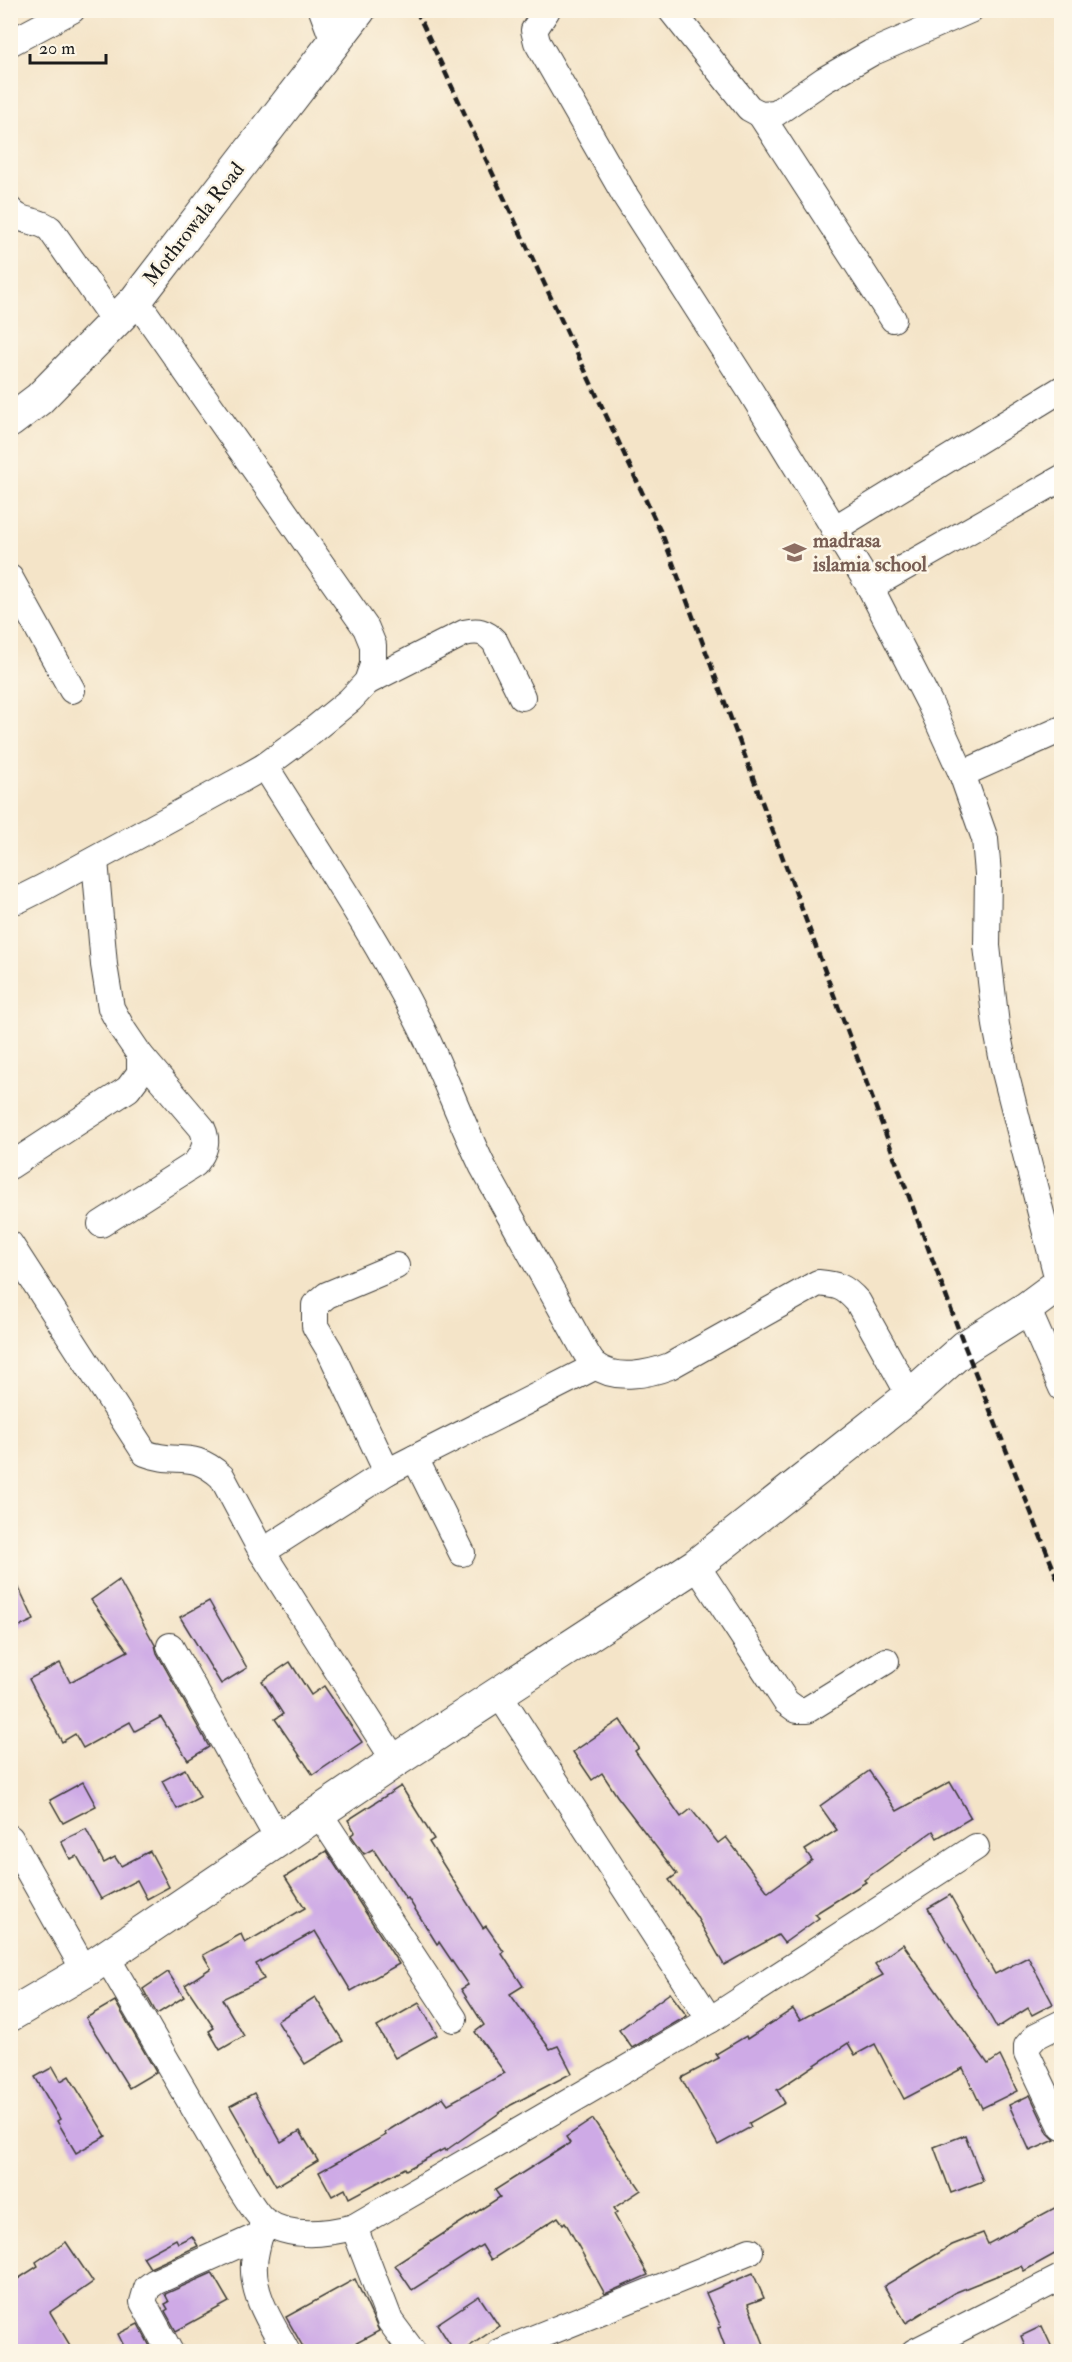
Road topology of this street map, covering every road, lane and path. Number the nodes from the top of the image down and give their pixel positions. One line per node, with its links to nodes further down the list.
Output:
1 (72, 10): 8 (street)
2 (322, 10): 7 (street)
3 (359, 10): 7 (main road, Mothrowala Road)
4 (547, 10): 16 (street)
5 (671, 10): 9 (street)
6 (970, 10): 9 (street)
7 (334, 42): 11 (main road, Mothrowala Road)
8 (10, 43)
9 (760, 114): 12 (street)
10 (10, 210): 11 (street)
11 (126, 311): 14 (main road, Mothrowala Road); 19 (street)
12 (893, 319)
13 (1062, 389): 16 (street)
14 (10, 421)
15 (1062, 478): 18 (street)
16 (834, 529): 18 (street)
17 (10, 578): 20 (street)
18 (870, 587): 24 (street)
19 (367, 682): 21 (street); 23 (street)
20 (72, 690)
21 (522, 698)
22 (1062, 729): 24 (street)
23 (266, 765): 25 (street); 34 (street)
24 (962, 774): 32 (street)
25 (95, 860): 26 (street); 27 (street)
26 (10, 900)
27 (140, 1055): 28 (street); 29 (street)
28 (10, 1166)
29 (100, 1224)
30 (10, 1244): 39 (street)
31 (396, 1266): 38 (street)
32 (1060, 1283): 33 (main road)
33 (1027, 1308): 35 (street); 36 (main road)
34 (596, 1366): 36 (street); 37 (street)
35 (1062, 1388)
36 (910, 1396): 41 (main road)
37 (416, 1458): 38 (street); 40 (street)
38 (387, 1472): 39 (street)
39 (262, 1552): 45 (street)
40 (462, 1553)
41 (696, 1565): 43 (street); 44 (main road)
42 (170, 1646): 48 (street)
43 (886, 1661)
44 (499, 1694): 45 (main road); 53 (street)
45 (395, 1761): 46 (main road)
46 (318, 1812): 48 (main road); 52 (street)
47 (10, 1838): 50 (street)
48 (278, 1839): 50 (main road)
49 (976, 1847): 53 (street)
50 (95, 1963): 51 (main road); 57 (street)
51 (10, 2015)
52 (454, 2019)
53 (710, 2020): 56 (street)
54 (1062, 2023): 55 (street)
55 (1062, 2127)
56 (354, 2227): 57 (street); 62 (street)
57 (262, 2228): 60 (street); 61 (street)
58 (750, 2251): 63 (street)
59 (1062, 2277): 64 (street)
60 (170, 2352)
61 (286, 2352)
62 (413, 2352)
63 (500, 2352)
64 (914, 2352)

